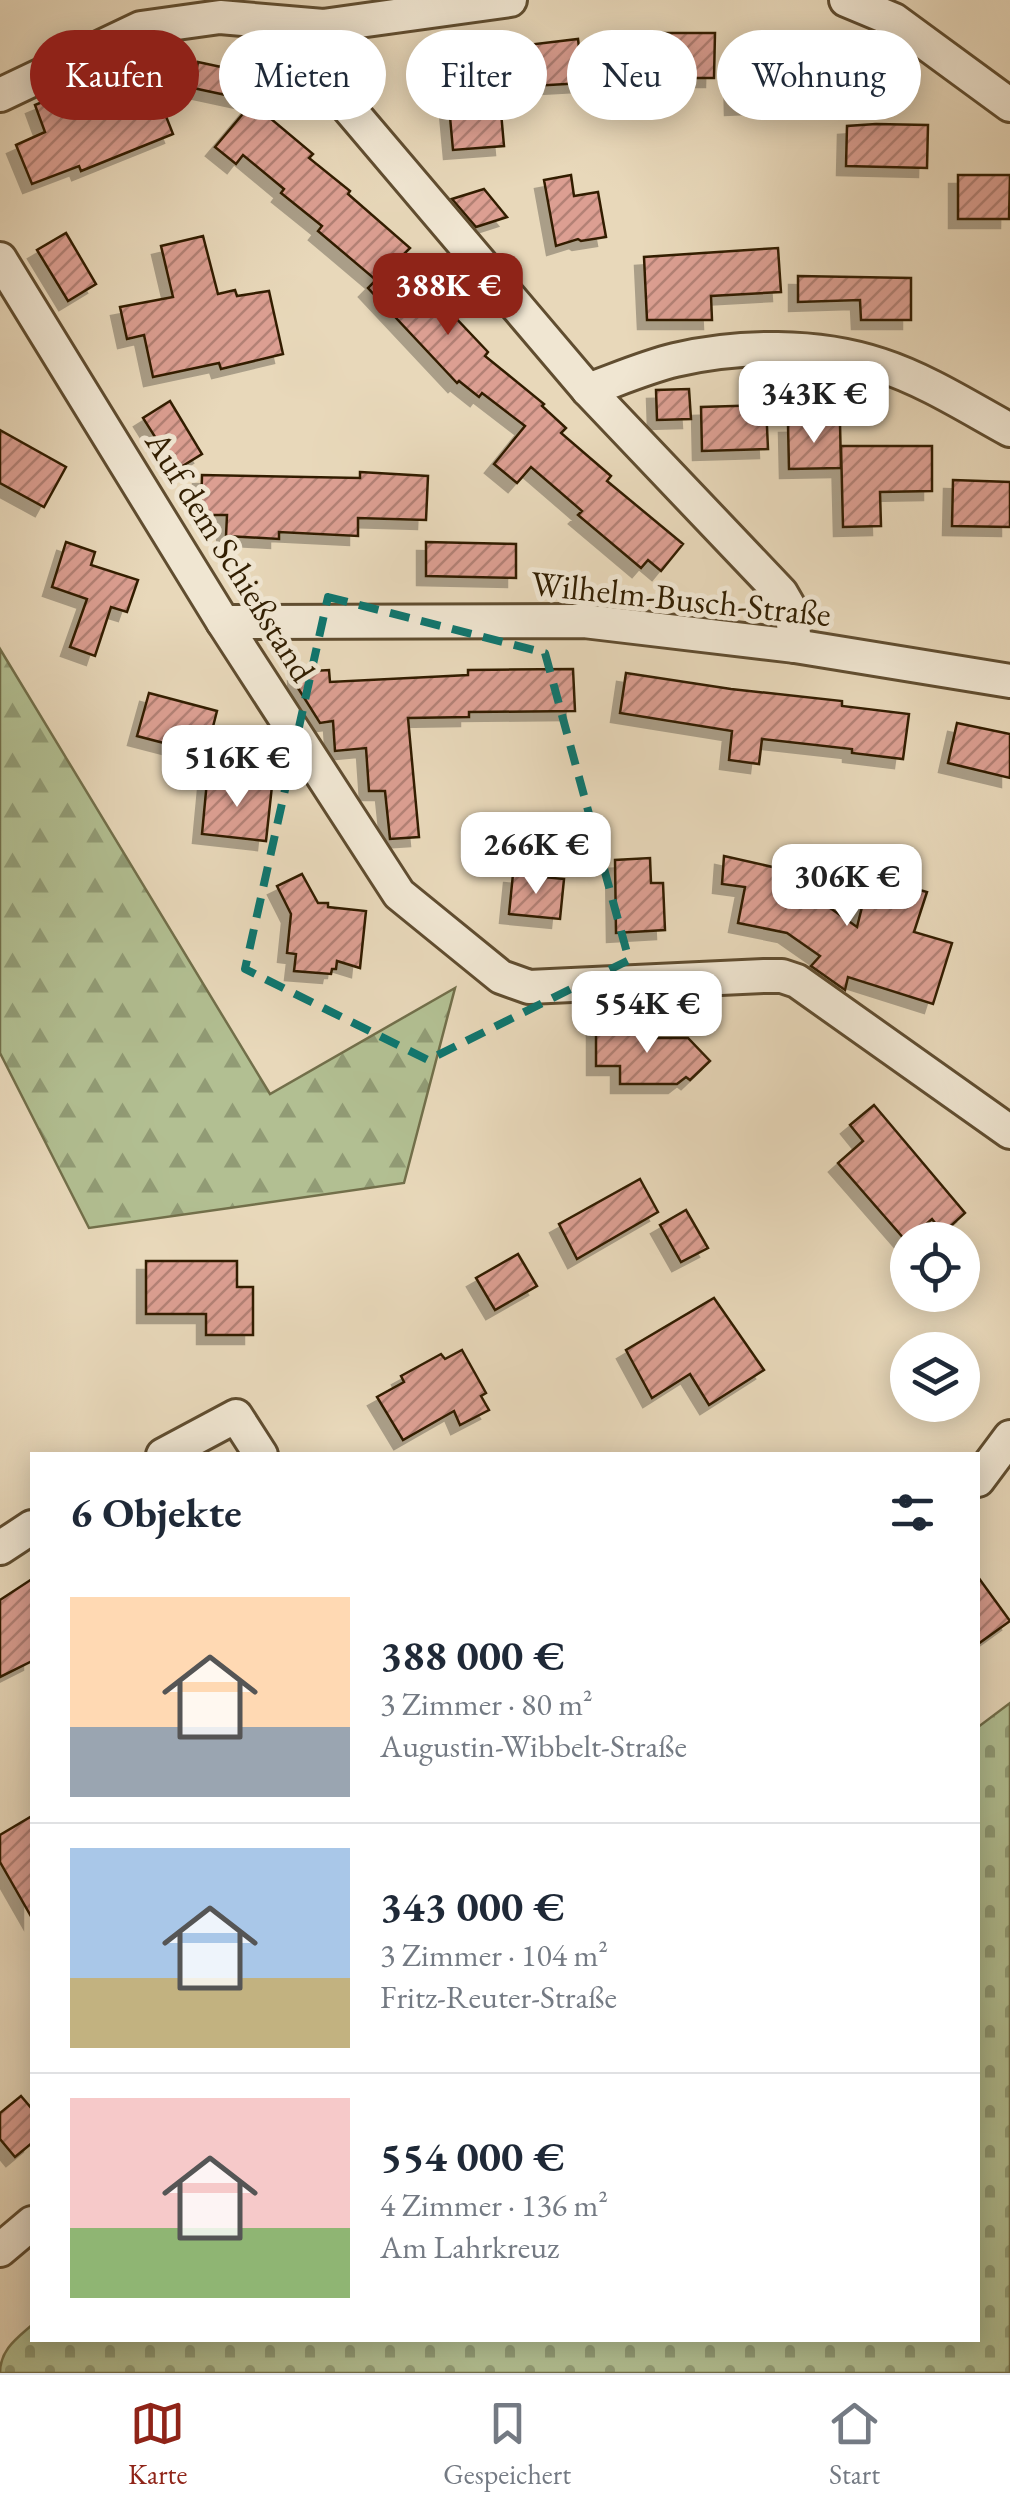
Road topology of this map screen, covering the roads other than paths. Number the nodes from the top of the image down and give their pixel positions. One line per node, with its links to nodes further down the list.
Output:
1 (510, 0): 3 (street)
2 (846, 0): 5 (street)
3 (323, 26): 4 (street); 7 (street)
4 (0, 95)
5 (1010, 105)
6 (0, 259): 9 (street, Auf dem Schießstand)
7 (588, 390): 8 (street); 10 (street)
8 (1010, 430)
9 (223, 622): 10 (street, Wilhelm-Busch-Straße); 12 (street, Auf dem Schießstand)
10 (795, 646): 11 (street, Wilhelm-Busch-Straße)
11 (1010, 680)
12 (1010, 1132)
13 (1010, 1437): 16 (street)
14 (169, 1452): 15 (street)
15 (259, 1452)
16 (980, 1477)
17 (30, 1527): 18 (street)
18 (0, 1548)
19 (30, 2224): 20 (street)
20 (0, 2250)

